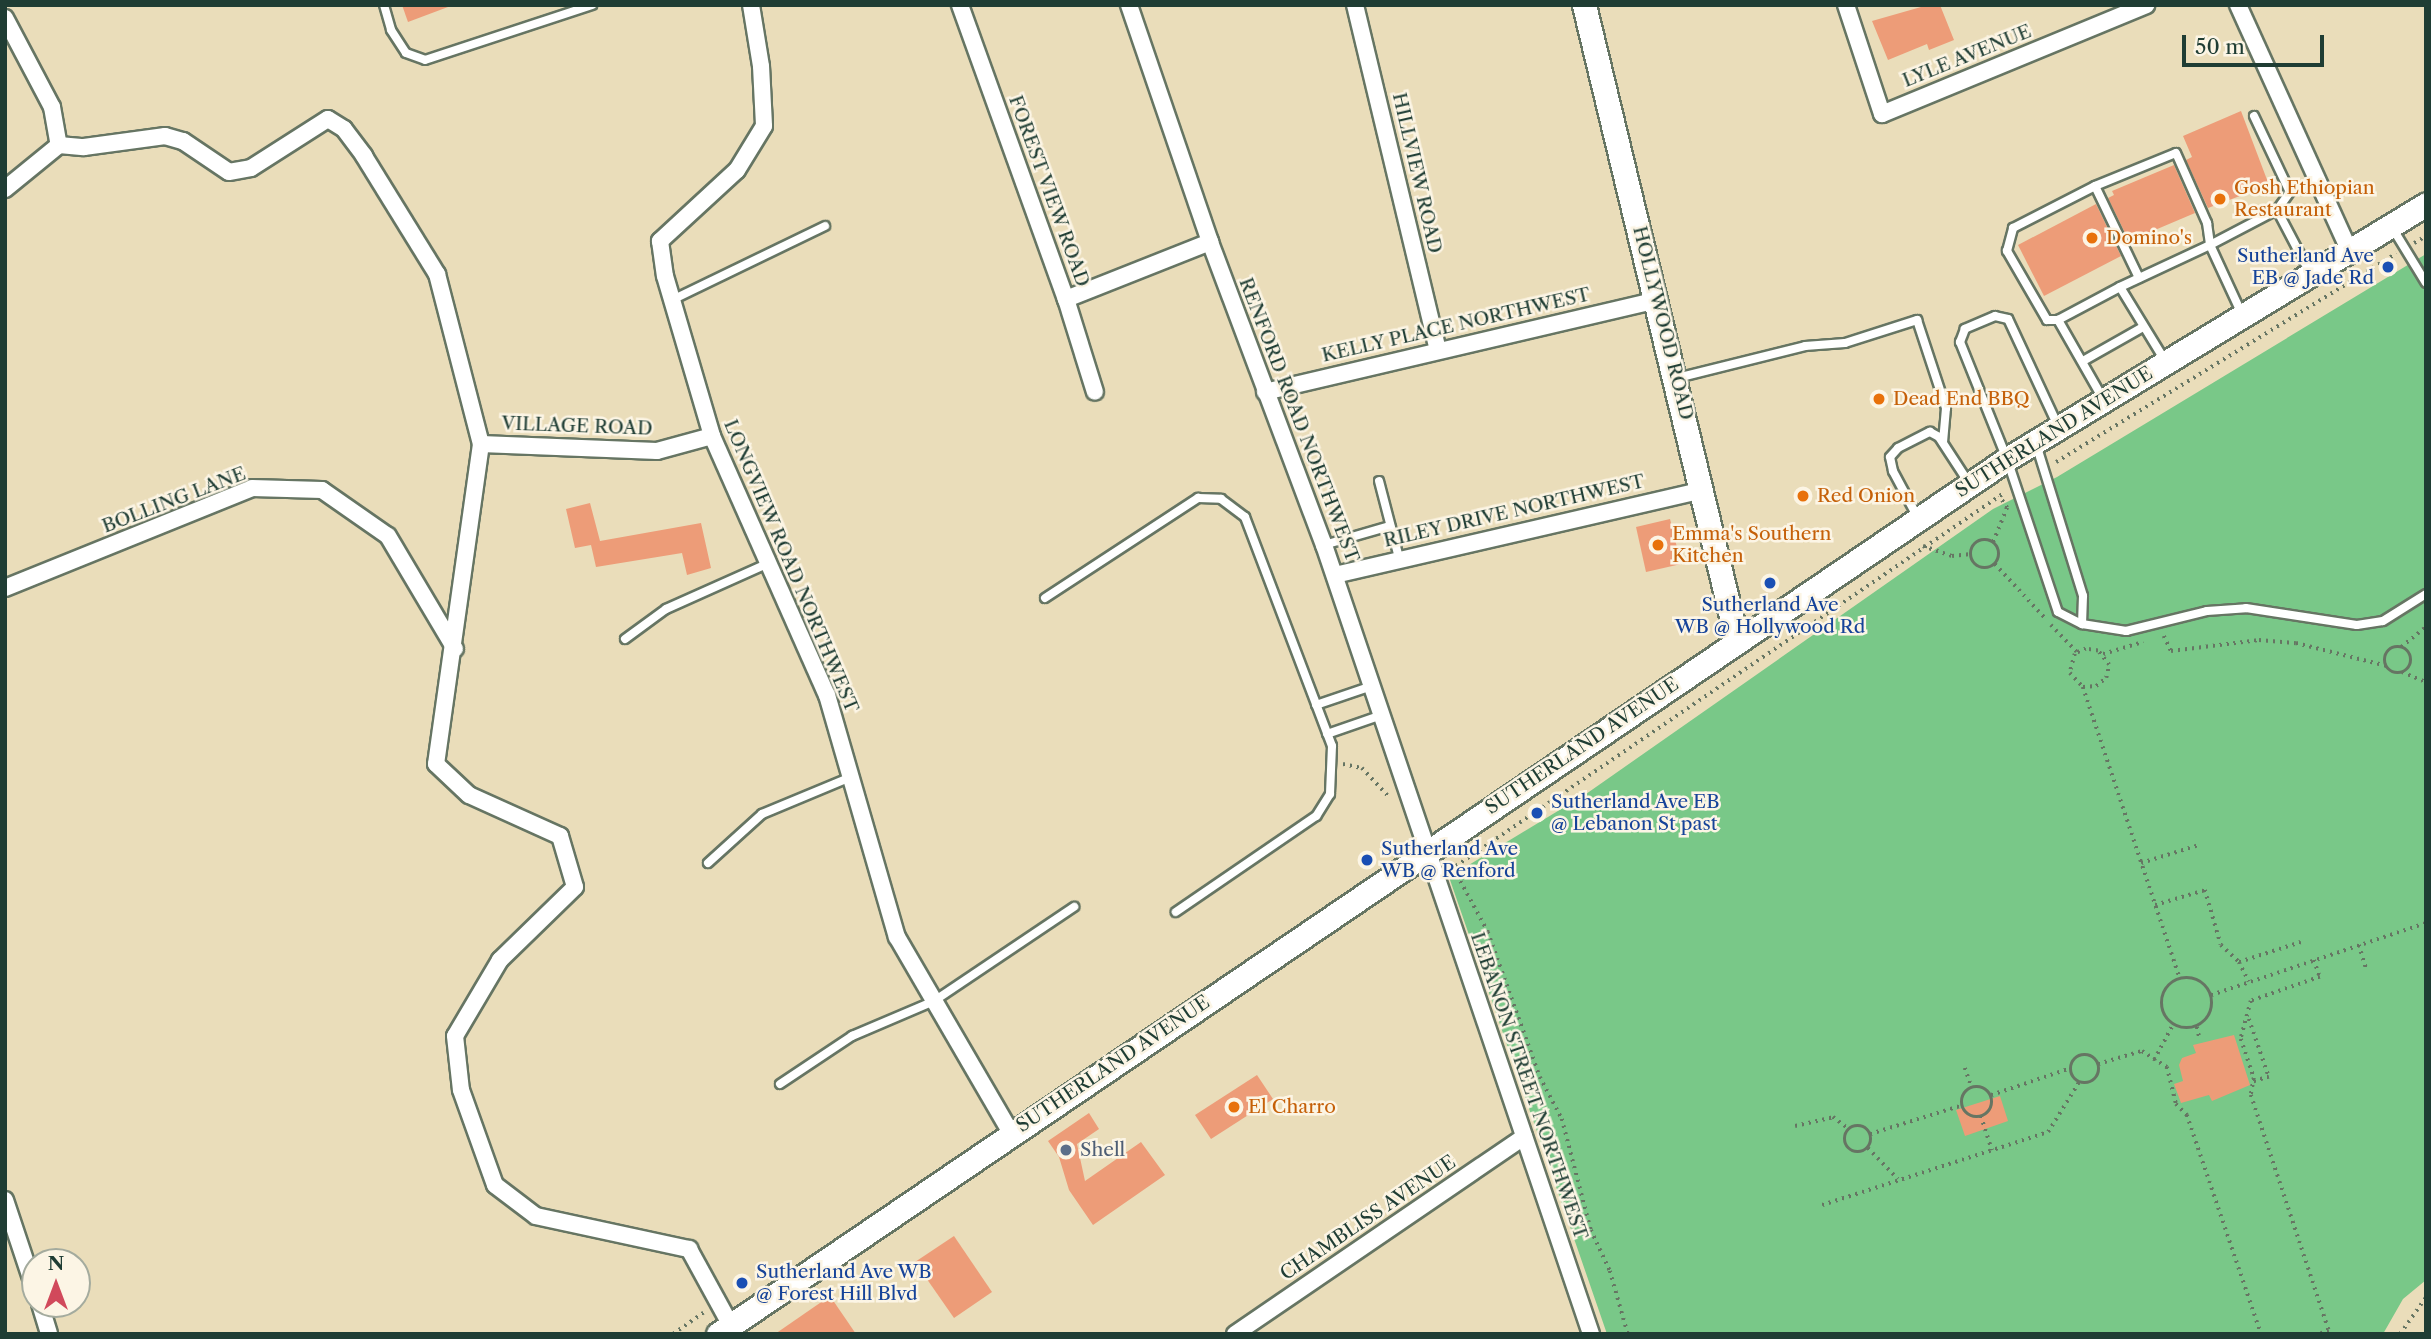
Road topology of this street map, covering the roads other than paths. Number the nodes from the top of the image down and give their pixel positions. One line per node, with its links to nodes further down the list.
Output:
1 (383, 5): 2 (lane)
2 (592, 5)
3 (751, 5): 28 (street, LONGVIEW ROAD NORTHWEST)
4 (960, 5): 27 (street, FOREST VIEW ROAD)
5 (1129, 5): 20 (street, RENFORD ROAD NORTHWEST)
6 (1355, 5): 33 (street, HILLVIEW ROAD)
7 (1584, 5): 29 (street, HOLLYWOOD ROAD)
8 (1846, 5): 9 (street, LYLE AVENUE)
9 (2146, 5)
10 (2238, 5): 22 (street)
11 (5, 18): 13 (street)
12 (2254, 116): 17 (lane)
13 (59, 145): 15 (street); 44 (street)
14 (2095, 186): 21 (lane); 24 (lane); 31 (lane)
15 (5, 189)
16 (2426, 204): 18 (street, SUTHERLAND AVENUE)
17 (2277, 210): 21 (lane); 23 (lane)
18 (2390, 225): 22 (street, SUTHERLAND AVENUE); 25 (lane)
19 (825, 226): 28 (lane)
20 (1210, 242): 27 (street); 38 (street, RENFORD ROAD NORTHWEST)
21 (2210, 245): 24 (lane); 30 (lane)
22 (2349, 250): 23 (street, SUTHERLAND AVENUE)
23 (2311, 273): 30 (street, SUTHERLAND AVENUE)
24 (2139, 278): 26 (lane)
25 (2426, 283)
26 (2120, 287): 31 (lane); 32 (lane)
27 (1066, 299): 37 (street, FOREST VIEW ROAD)
28 (672, 300): 41 (street, LONGVIEW ROAD NORTHWEST)
29 (1658, 300): 33 (street, KELLY PLACE NORTHWEST); 36 (street, HOLLYWOOD ROAD)
30 (2242, 315): 35 (street, SUTHERLAND AVENUE)
31 (2058, 320): 34 (lane)
32 (2144, 327): 34 (lane); 35 (lane)
33 (1437, 350): 38 (street, KELLY PLACE NORTHWEST)
34 (2083, 360): 39 (lane)
35 (2165, 362): 39 (street, SUTHERLAND AVENUE)
36 (1677, 378): 43 (lane); 48 (street, HOLLYWOOD ROAD)
37 (1095, 392)
38 (1265, 392): 51 (street, RENFORD ROAD NORTHWEST)
39 (2103, 400): 40 (street, SUTHERLAND AVENUE)
40 (2059, 426): 42 (street, SUTHERLAND AVENUE); 45 (lane)
41 (712, 436): 44 (street, VILLAGE ROAD); 53 (street, LONGVIEW ROAD NORTHWEST)
42 (2035, 441): 45 (street, SUTHERLAND AVENUE); 58 (lane)
43 (1943, 442): 47 (lane); 49 (lane)
44 (481, 444): 61 (street)
45 (2007, 459): 47 (street, SUTHERLAND AVENUE); 58 (lane)
46 (1379, 481): 50 (lane)
47 (1970, 484): 49 (street, SUTHERLAND AVENUE)
48 (1704, 490): 52 (street, RILEY DRIVE NORTHWEST); 60 (street, HOLLYWOOD ROAD)
49 (1918, 519): 60 (street, SUTHERLAND AVENUE)
50 (1390, 526): 51 (lane); 52 (lane)
51 (1324, 545): 54 (street, RENFORD ROAD NORTHWEST)
52 (1399, 558): 54 (street, RILEY DRIVE NORTHWEST)
53 (769, 563): 59 (lane); 66 (street, LONGVIEW ROAD NORTHWEST)
54 (1335, 575): 62 (street, RENFORD ROAD NORTHWEST)
55 (5, 588): 61 (street, BOLLING LANE)
56 (2426, 593): 58 (lane)
57 (1045, 598): 63 (lane)
58 (2082, 624)
59 (625, 639)
60 (1737, 641): 67 (street, SUTHERLAND AVENUE)
61 (455, 649): 77 (street)
62 (1372, 686): 63 (lane); 64 (street, RENFORD ROAD NORTHWEST)
63 (1316, 705): 65 (lane)
64 (1382, 715): 65 (lane); 67 (street, RENFORD ROAD NORTHWEST)
65 (1327, 734): 70 (lane)
66 (851, 776): 68 (lane); 71 (street, LONGVIEW ROAD NORTHWEST)
67 (1431, 862): 73 (street, SUTHERLAND AVENUE); 74 (street, LEBANON STREET NORTHWEST)
68 (708, 863)
69 (1074, 907): 71 (lane)
70 (1176, 912)
71 (934, 1001): 72 (lane); 73 (street, LONGVIEW ROAD NORTHWEST)
72 (780, 1084)
73 (1011, 1133): 77 (street, SUTHERLAND AVENUE)
74 (1524, 1137): 78 (street, CHAMBLISS AVENUE); 79 (street, LEBANON STREET NORTHWEST)
75 (5, 1200): 76 (street)
76 (21, 1248)
77 (728, 1331)
78 (1235, 1334)
79 (1591, 1334)

